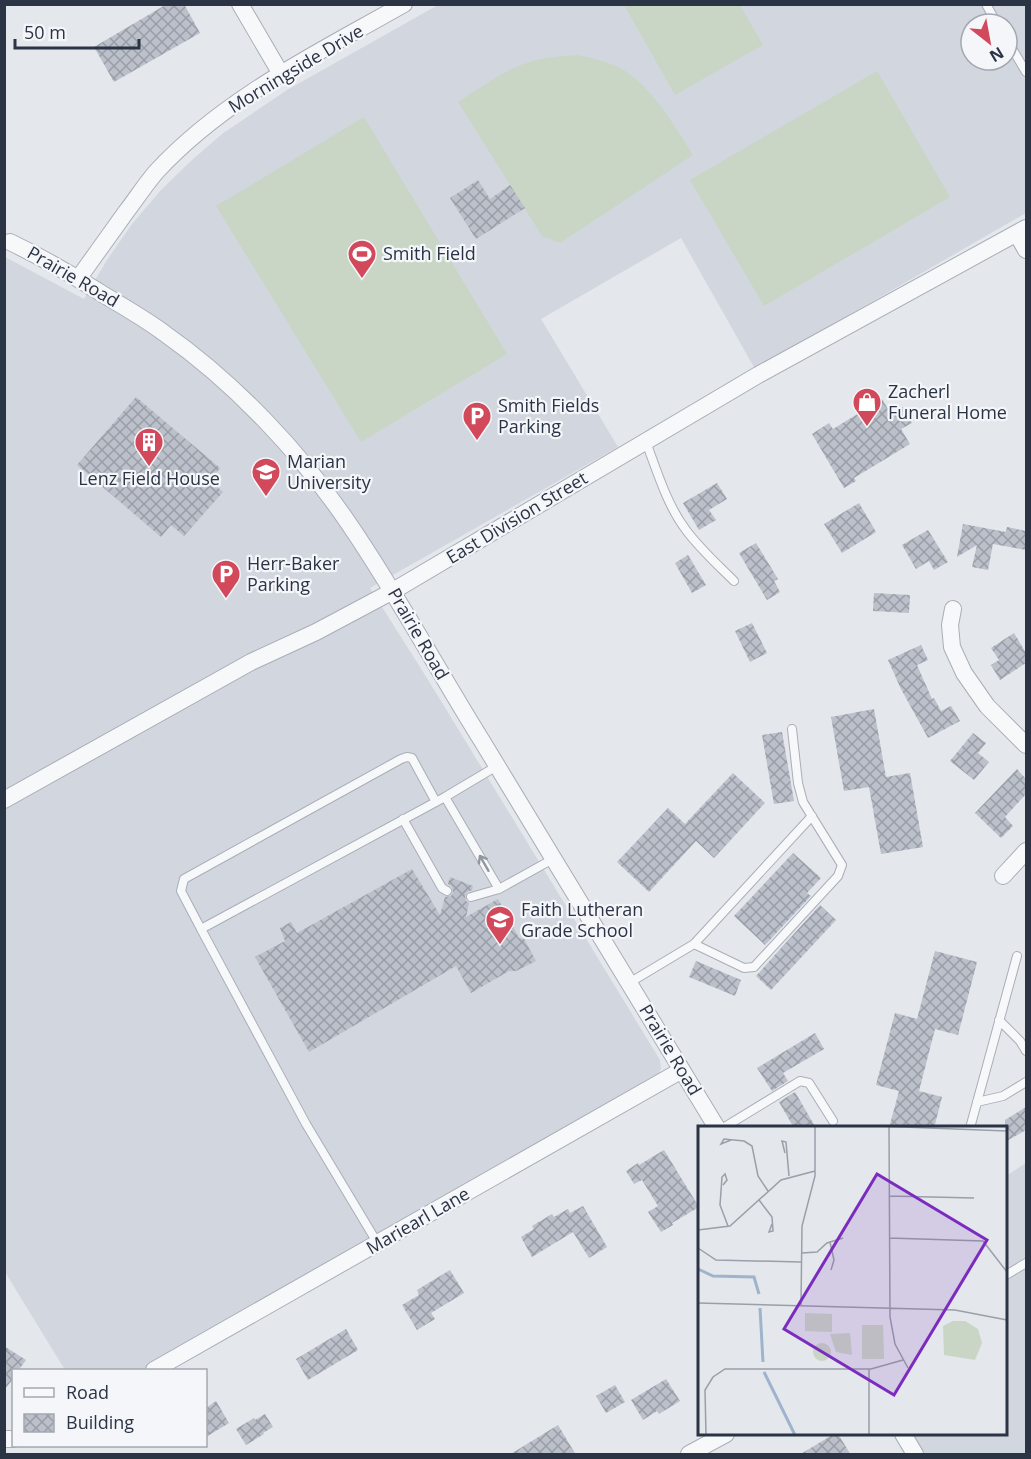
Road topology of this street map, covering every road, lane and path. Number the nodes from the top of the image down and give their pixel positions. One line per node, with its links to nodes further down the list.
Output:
1 (240, 4): 3 (street)
2 (404, 4): 3 (street, Morningside Drive)
3 (281, 74): 7 (street, Morningside Drive)
4 (1022, 231): 6 (street); 8 (street, East Division Street)
5 (10, 242): 7 (street, Prairie Road)
6 (1026, 250)
7 (78, 279): 10 (street, Prairie Road)
8 (646, 441): 9 (lane); 10 (street, East Division Street)
9 (734, 581)
10 (393, 591): 14 (street, Prairie Road); 16 (street, East Division Street)
11 (953, 609): 13 (street)
12 (792, 729): 18 (lane)
13 (1026, 745)
14 (497, 766): 15 (lane); 21 (street, Prairie Road)
15 (445, 797): 17 (lane); 23 (lane, one-way to 15)
16 (4, 800)
17 (436, 802): 19 (lane); 26 (lane)
18 (812, 816): 27 (lane); 27 (lane)
19 (403, 819): 24 (lane); 26 (lane)
20 (1026, 851): 22 (street)
21 (553, 859): 23 (lane); 29 (street, Prairie Road)
22 (1003, 876)
23 (499, 889): 25 (lane)
24 (447, 891)
25 (471, 897)
26 (201, 929): 39 (lane)
27 (694, 944): 29 (lane)
28 (1017, 956): 30 (lane)
29 (629, 983): 32 (street, Prairie Road)
30 (999, 1020): 31 (lane); 34 (lane)
31 (1026, 1051)
32 (682, 1070): 36 (street, Prairie Road); 39 (street, Mariearl Lane)
33 (1026, 1082): 34 (lane)
34 (977, 1102): 38 (lane)
35 (832, 1121): 37 (lane)
36 (716, 1126)
37 (726, 1126)
38 (971, 1126)
39 (378, 1244): 42 (street, Mariearl Lane)
40 (1026, 1263): 41 (lane)
41 (1007, 1274)
42 (158, 1369)
43 (724, 1435): 45 (street)
44 (904, 1435): 46 (street)
45 (689, 1455)
46 (915, 1455)

